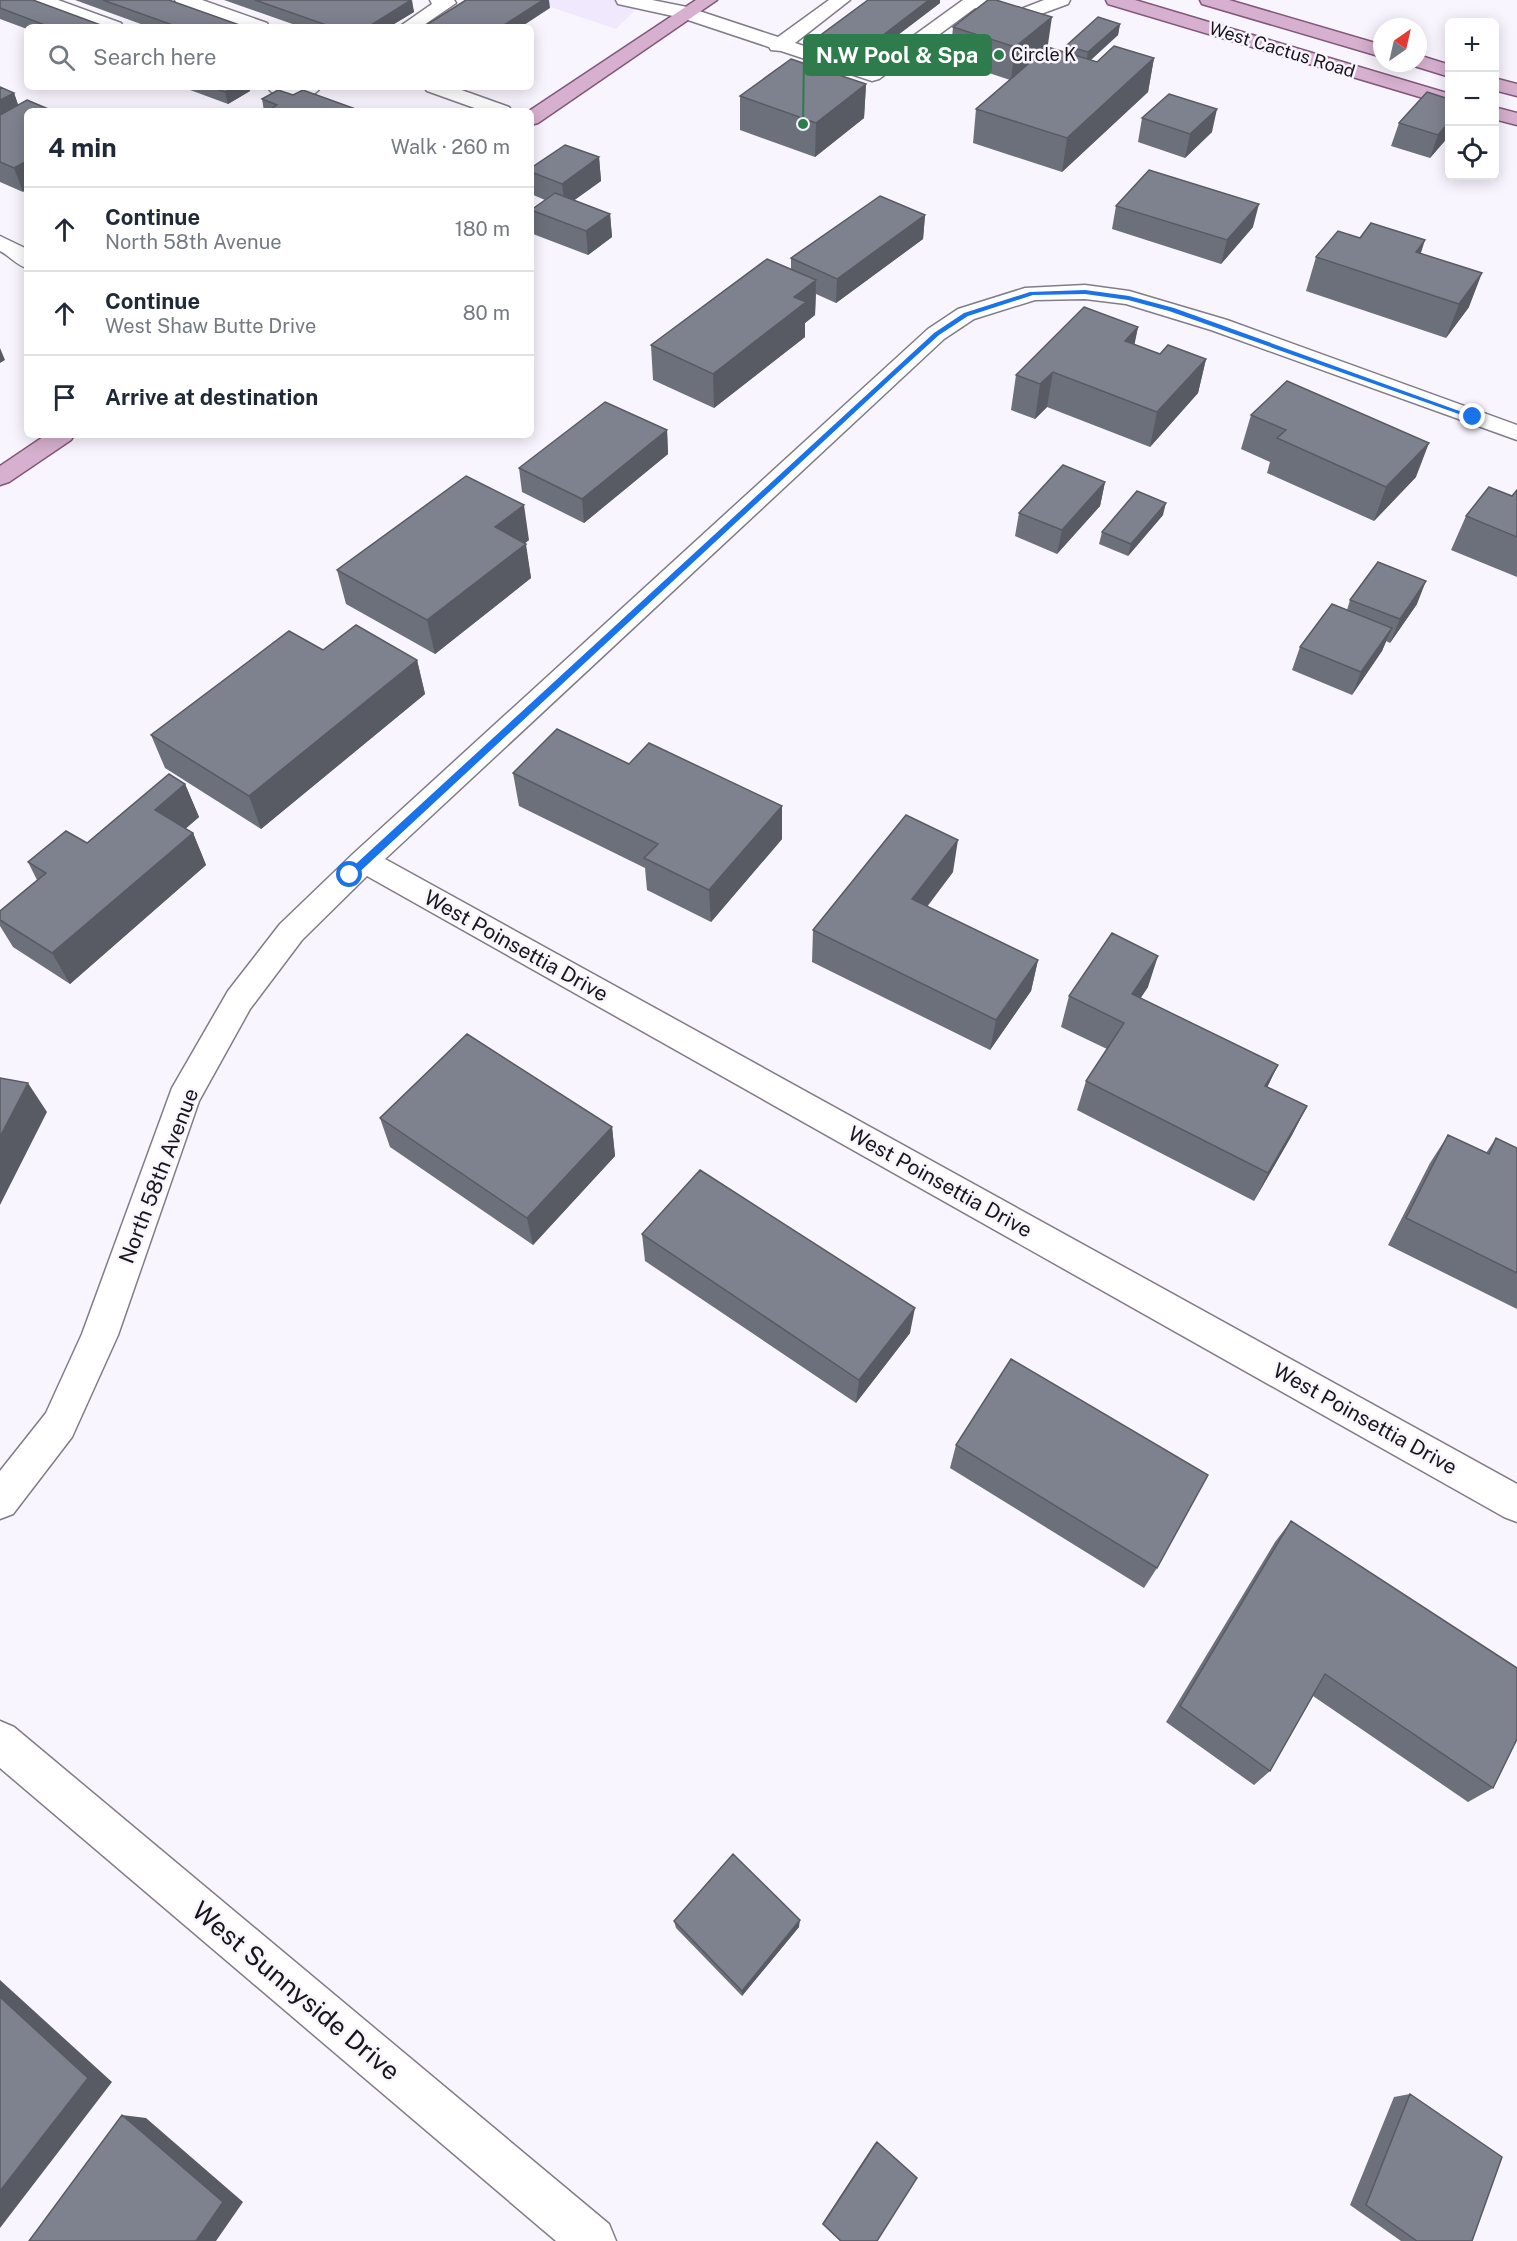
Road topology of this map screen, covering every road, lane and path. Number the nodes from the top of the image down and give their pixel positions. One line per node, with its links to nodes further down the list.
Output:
1 (41, 0): 12 (street)
2 (184, 0): 13 (street)
3 (439, 0): 14 (street)
4 (625, 0): 11 (street)
5 (708, 0): 11 (main road)
6 (841, 0): 15 (street)
7 (1061, 0): 10 (street)
8 (1114, 0): 24 (main road, West Cactus Road)
9 (1209, 0): 16 (main road, West Cactus Road)
10 (968, 1): 15 (street)
11 (687, 14): 15 (street); 27 (main road)
12 (106, 24)
13 (252, 24)
14 (413, 24)
15 (778, 46)
16 (1373, 48)
17 (1427, 64): 18 (main road)
18 (1445, 69)
19 (1499, 85): 23 (main road)
20 (285, 90): 21 (street)
21 (306, 90)
22 (442, 90): 25 (street)
23 (1517, 90)
24 (1445, 99)
25 (493, 108)
26 (1499, 115): 28 (main road)
27 (534, 117)
28 (1517, 120)
29 (0, 243): 30 (street)
30 (24, 258)
31 (1517, 433): 34 (street, North 58th Avenue)
32 (58, 438): 33 (main road)
33 (0, 477)
34 (364, 861): 35 (street, North 58th Avenue); 36 (street, West Poinsettia Drive)
35 (0, 1501)
36 (1517, 1504)
37 (0, 1741): 38 (street, West Sunnyside Drive)
38 (592, 2241)

